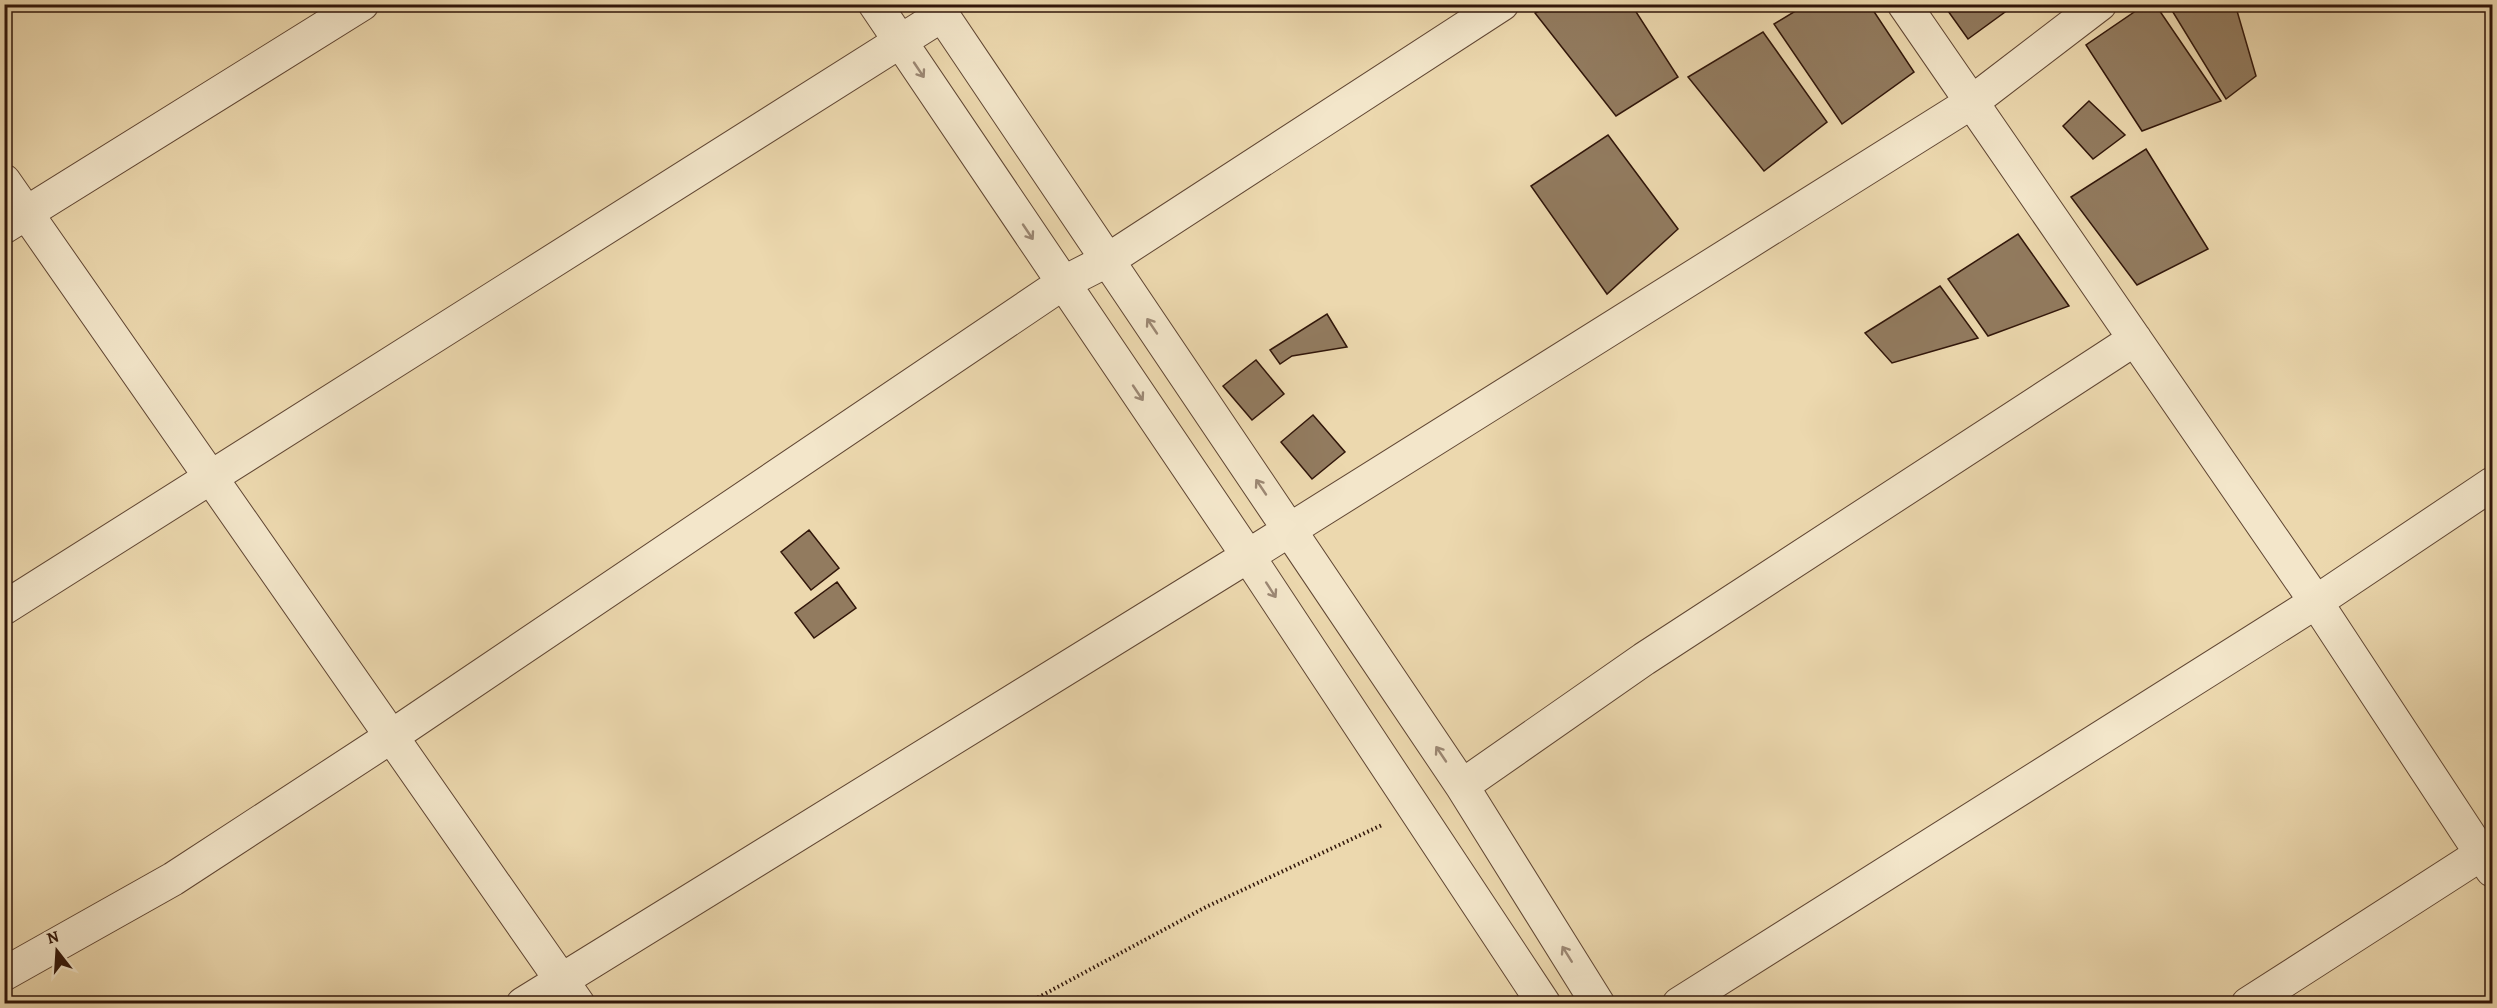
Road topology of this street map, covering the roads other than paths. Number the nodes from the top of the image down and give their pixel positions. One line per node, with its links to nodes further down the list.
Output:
1 (362, 4): 10 (street)
2 (875, 4): 7 (street)
3 (1502, 4): 11 (street)
4 (1904, 4): 8 (street)
5 (2100, 4): 8 (street)
6 (938, 10): 7 (street); 11 (street)
7 (901, 43): 12 (street, one-way to 12); 14 (street)
8 (1972, 102): 13 (street); 16 (street)
9 (4, 181): 10 (street)
10 (15, 220): 14 (street)
11 (1108, 260): 12 (street); 16 (street, one-way to 11)
12 (1063, 283): 17 (street, one-way to 17); 20 (street)
13 (2135, 339): 18 (street); 21 (street)
14 (212, 477): 19 (street); 20 (street)
15 (2493, 484): 18 (street)
16 (1290, 530): 17 (street); 21 (street, one-way to 16)
17 (1248, 556): 24 (street); 26 (street, one-way to 26)
18 (2316, 602): 22 (street); 28 (street)
19 (4, 608)
20 (392, 736): 23 (street); 24 (street)
21 (1462, 786): 27 (street, one-way to 21)
22 (2489, 857): 29 (street)
23 (4, 974)
24 (570, 991): 25 (street)
25 (524, 1004)
26 (1544, 1004)
27 (1598, 1004)
28 (1679, 1004)
29 (2248, 1004)

